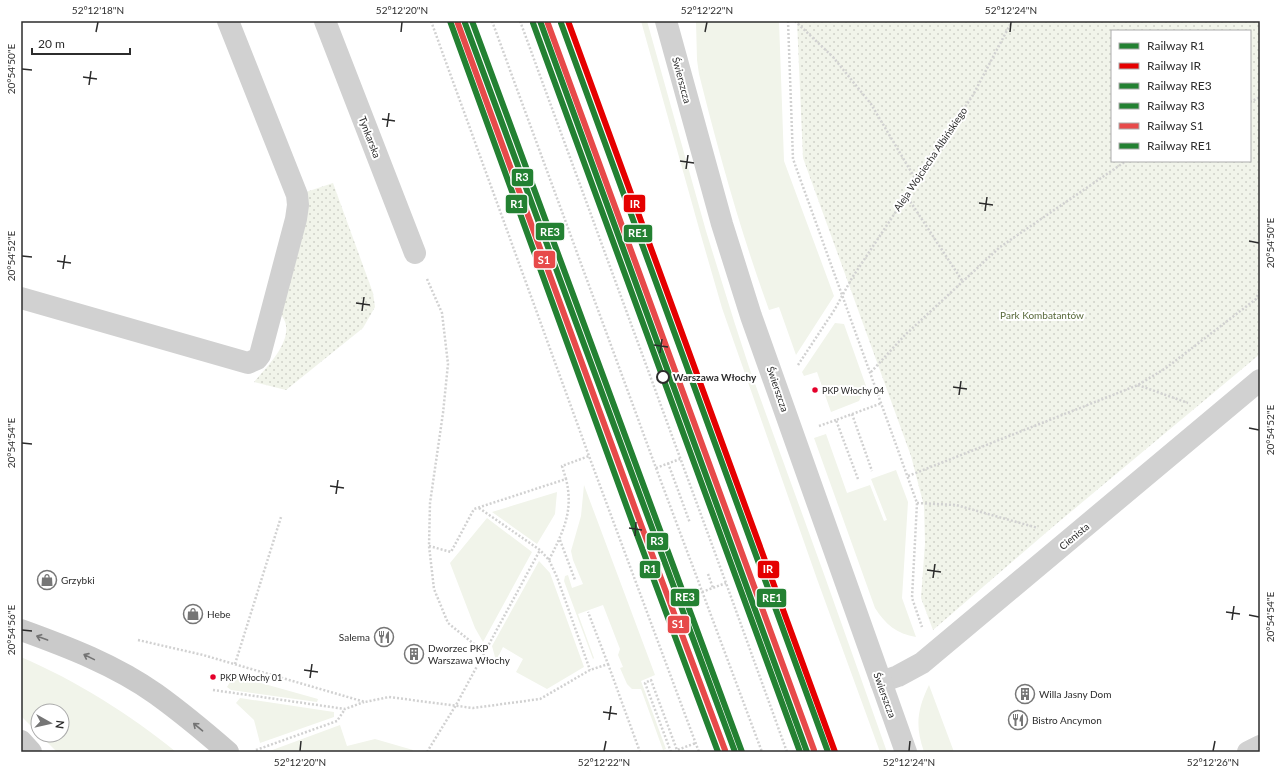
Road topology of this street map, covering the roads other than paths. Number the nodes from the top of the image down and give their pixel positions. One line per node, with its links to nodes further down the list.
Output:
1 (228, 21): 5 (street)
2 (325, 21): 4 (street, Tynkarska)
3 (666, 21): 8 (street, Świerszcza)
4 (415, 253)
5 (21, 298)
6 (1260, 380): 8 (street, Cienista)
7 (21, 630): 12 (main road, one-way to 7)
8 (881, 682): 13 (street, Świerszcza)
9 (21, 741): 11 (main road)
10 (1260, 746): 14 (street)
11 (31, 752)
12 (228, 752)
13 (906, 752)
14 (1248, 752)

